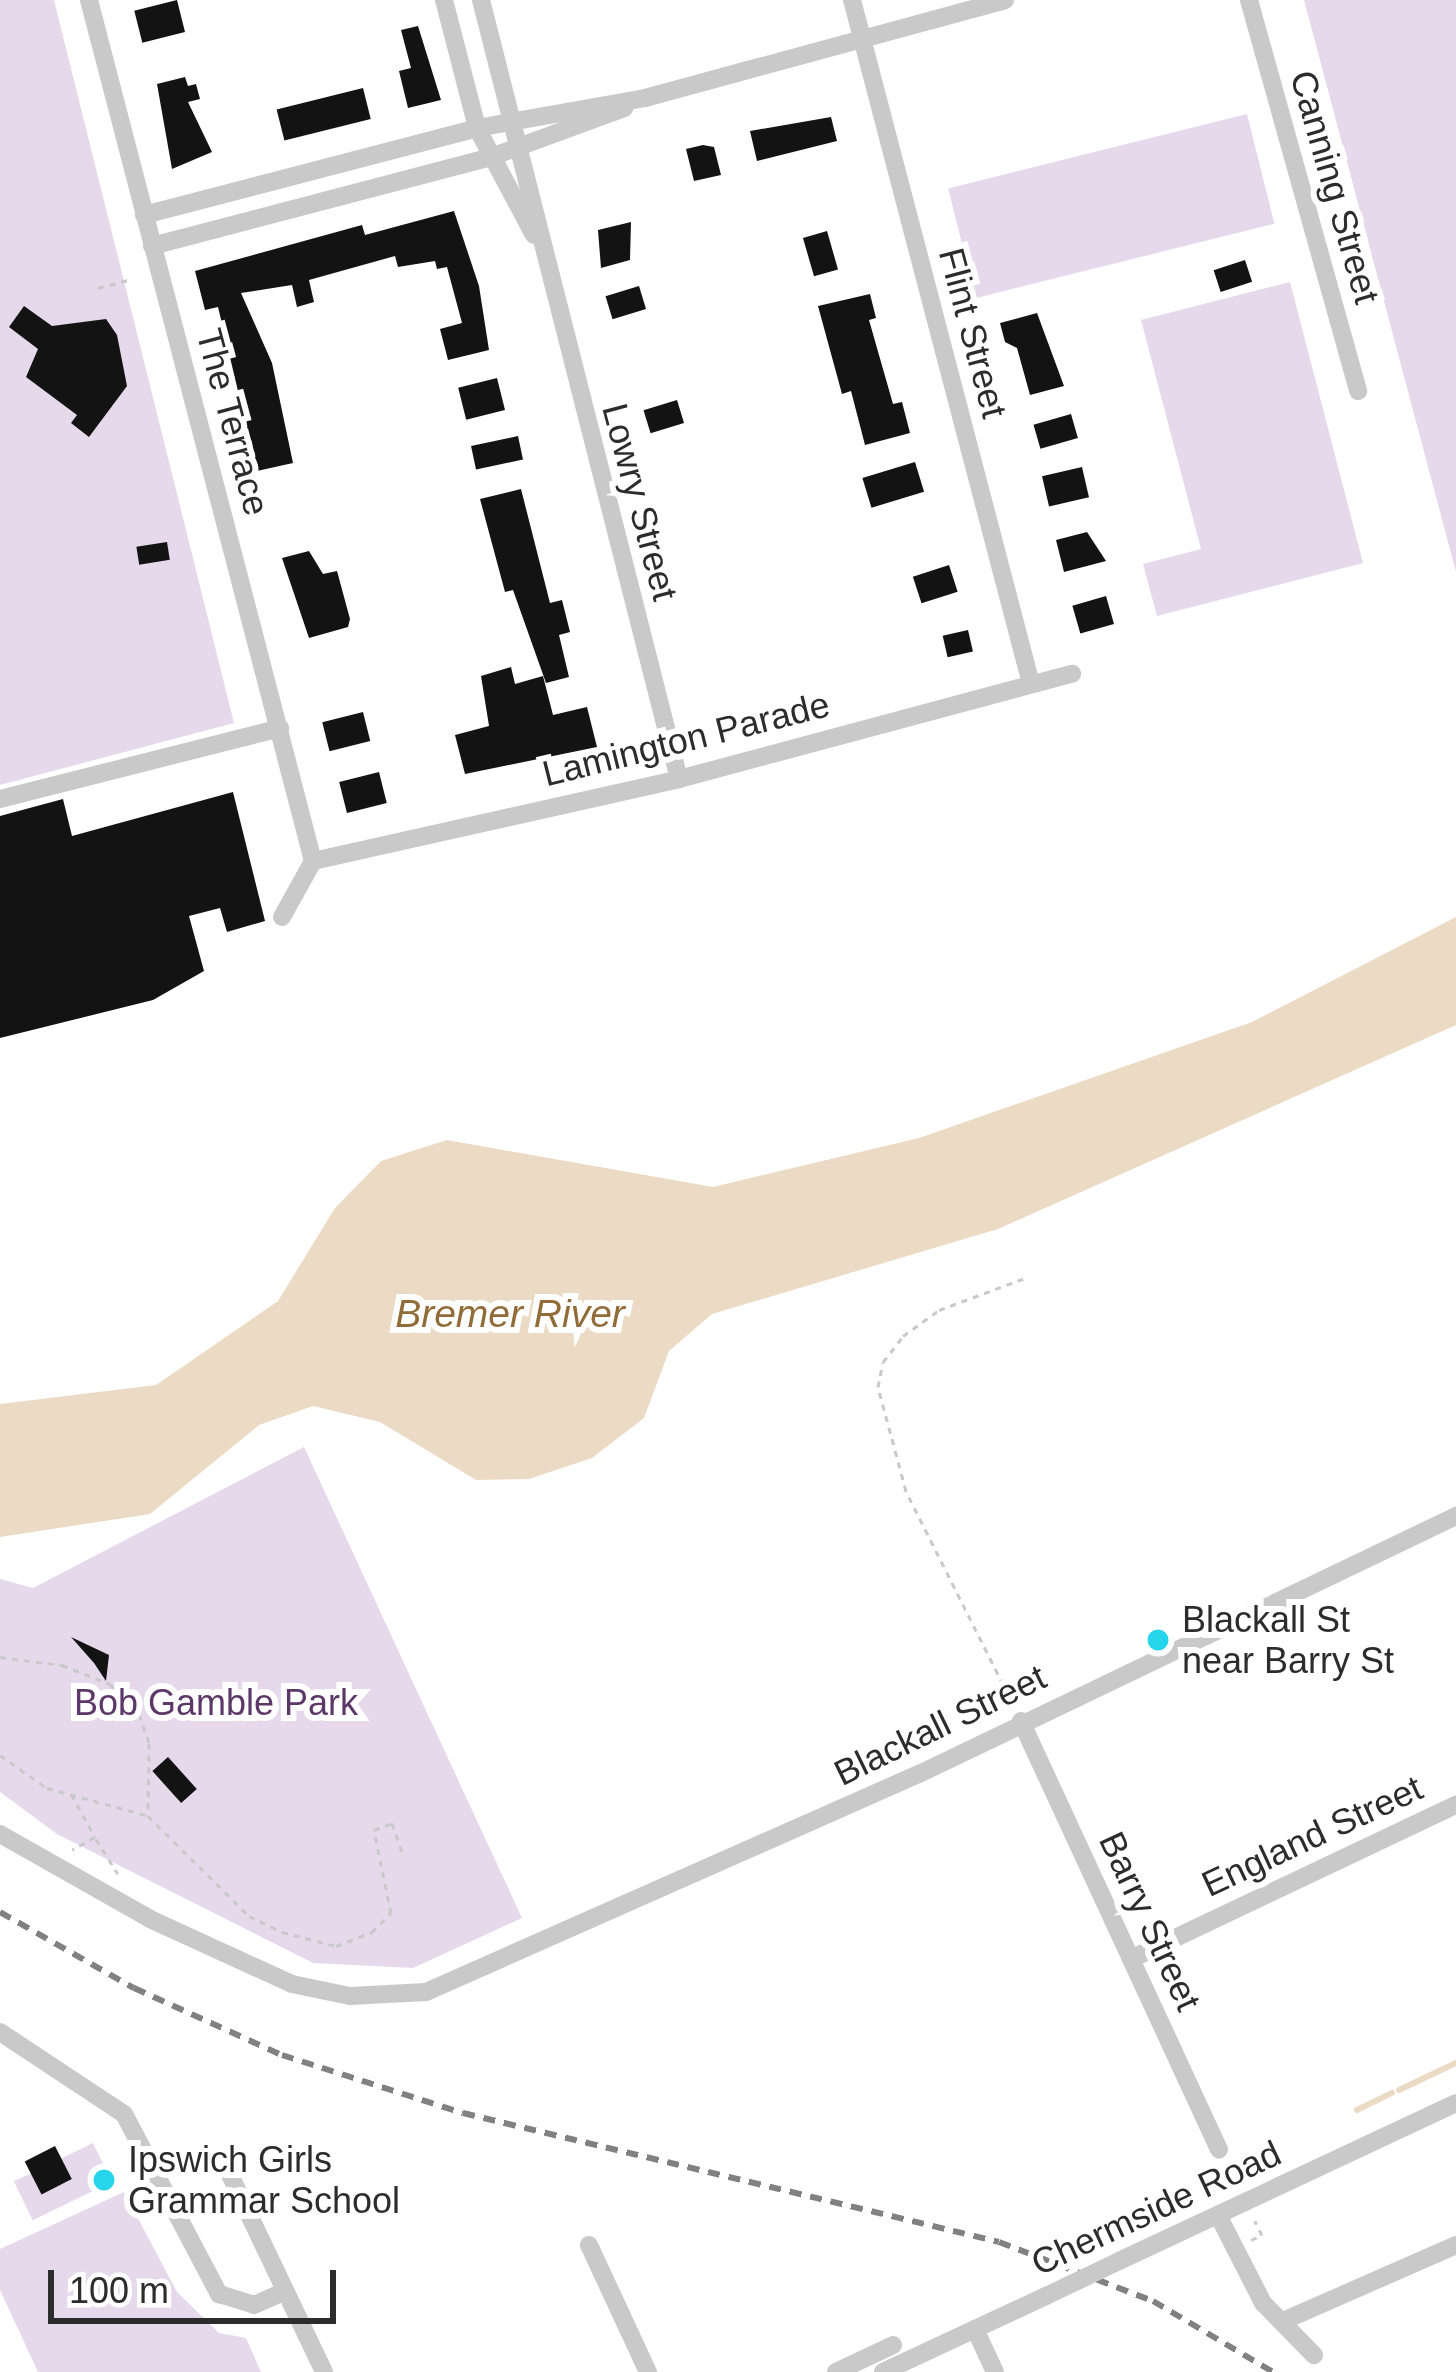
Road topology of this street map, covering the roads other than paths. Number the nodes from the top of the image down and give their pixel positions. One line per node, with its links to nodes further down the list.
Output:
1 (89, 0): 16 (street, The Terrace)
2 (444, 0): 10 (street, Lowry Street)
3 (481, 0): 9 (street, Lowry Street)
4 (852, 0): 7 (street, Flint Street)
5 (1005, 0): 7 (street)
6 (1249, 0): 20 (street, Canning Street)
7 (862, 40): 8 (street); 22 (street, Flint Street)
8 (645, 98): 9 (street); 12 (street)
9 (512, 121): 10 (street); 12 (street, Lowry Street)
10 (477, 128): 11 (street); 13 (street, Lowry Street)
11 (419, 143): 14 (street); 15 (street)
12 (519, 148): 13 (street); 18 (street, Lowry Street)
13 (490, 157): 14 (street); 18 (street, Lowry Street)
14 (428, 175): 17 (street)
15 (196, 201): 16 (street); 17 (street)
16 (144, 215): 19 (street, The Terrace)
17 (204, 232): 19 (street)
18 (538, 243): 24 (street, Lowry Street)
19 (152, 246): 23 (street, The Terrace)
20 (1358, 391)
21 (1072, 674): 22 (street, Lamington Parade)
22 (1031, 684): 24 (street, Lamington Parade)
23 (280, 728): 25 (street); 26 (street, The Terrace)
24 (679, 778): 26 (street, Lamington Parade)
25 (0, 799)
26 (313, 861): 27 (street)
27 (282, 917)
28 (1456, 1516): 29 (street, Blackall Street)
29 (1022, 1721): 31 (street, Blackall Street); 32 (street, Barry Street)
30 (1456, 1805): 32 (street, England Street)
31 (0, 1834)
32 (1131, 1959): 35 (street, Barry Street)
33 (0, 2032): 40 (street)
34 (1456, 2103): 37 (street, Chermside Road)
35 (1219, 2149)
36 (222, 2158): 40 (street)
37 (1218, 2216): 41 (street); 42 (street, Chermside Road, bridge)
38 (589, 2245): 46 (street)
39 (1456, 2245): 41 (street)
40 (285, 2291): 45 (street)
41 (1283, 2321): 44 (street)
42 (975, 2330): 48 (street, Chermside Road); 49 (street)
43 (893, 2345): 47 (street)
44 (1314, 2355)
45 (324, 2372)
46 (648, 2372)
47 (836, 2372)
48 (883, 2372)
49 (995, 2372)

